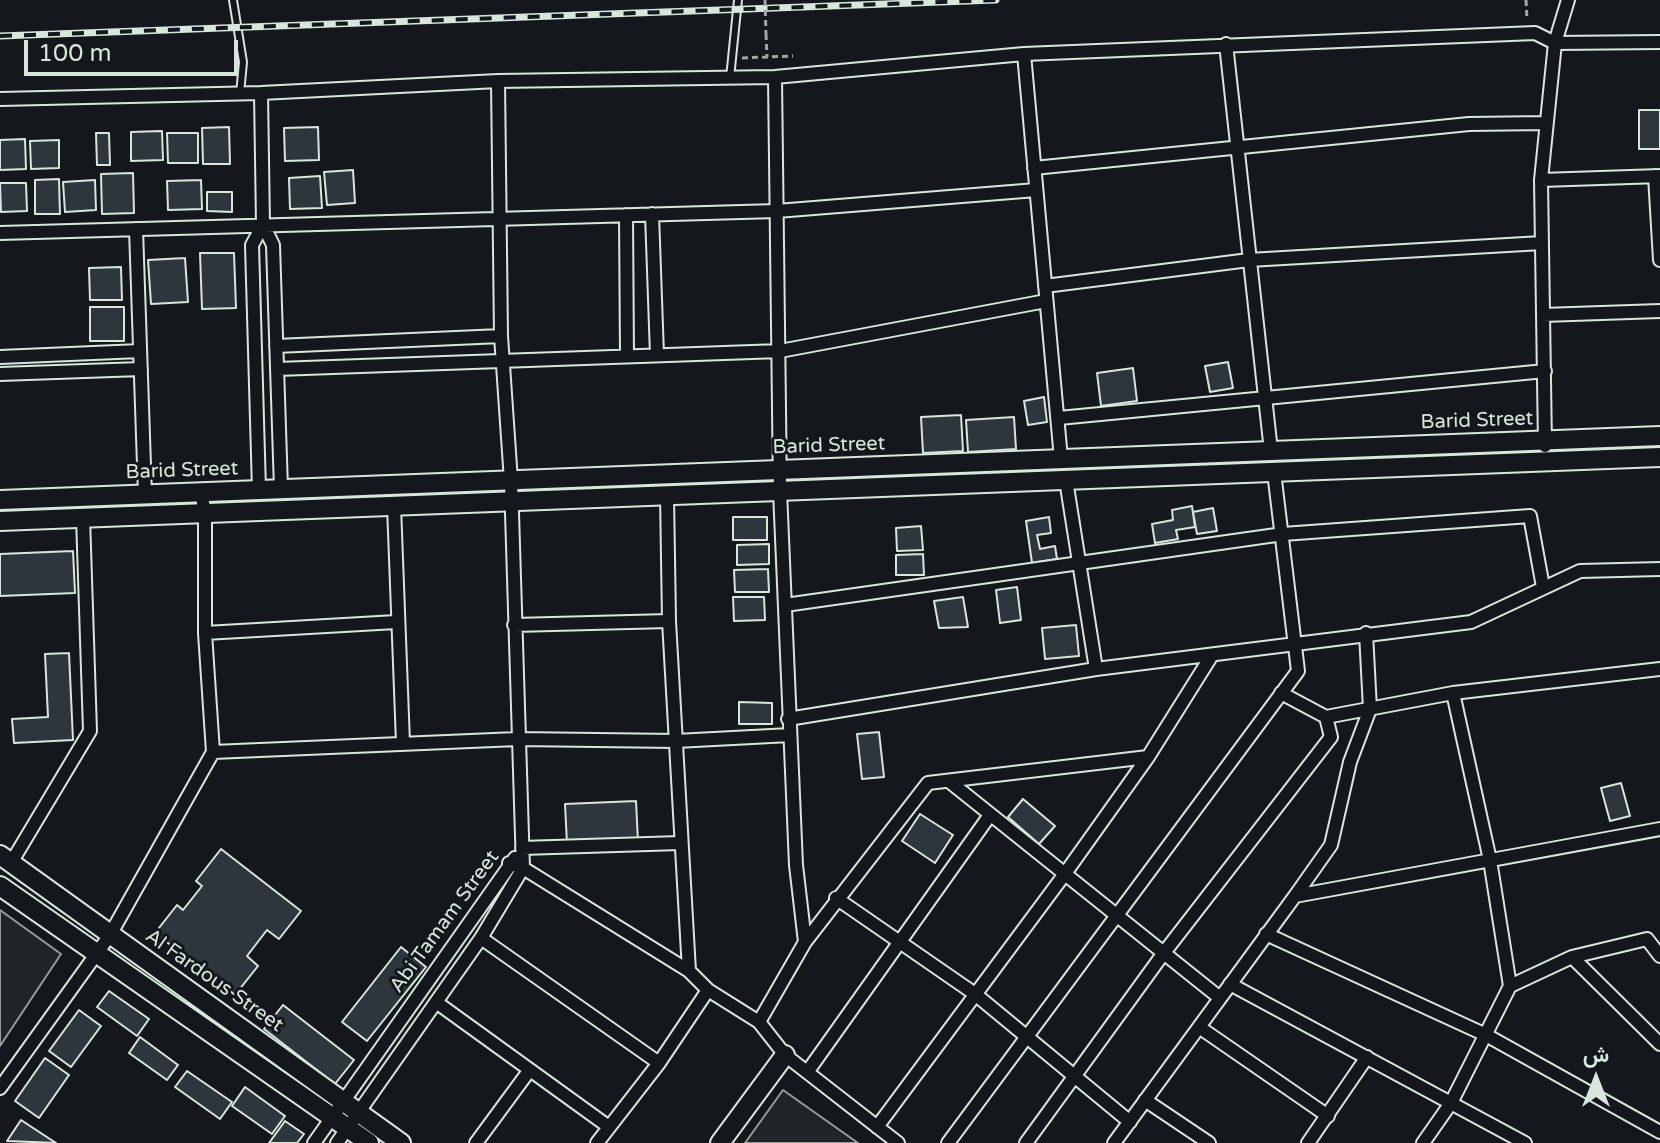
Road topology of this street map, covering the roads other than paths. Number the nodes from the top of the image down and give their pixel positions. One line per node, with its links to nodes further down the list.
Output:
1 (233, 0): 12 (lane)
2 (738, 0): 9 (lane)
3 (1568, 0): 5 (street)
4 (1660, 42): 5 (street)
5 (1555, 43): 6 (street); 14 (street)
6 (1226, 44): 7 (street); 15 (street)
7 (1024, 54): 8 (street); 16 (street)
8 (775, 77): 9 (street); 20 (street)
9 (730, 78): 10 (street)
10 (498, 81): 11 (street); 23 (street)
11 (261, 93): 12 (street); 24 (street)
12 (240, 94): 13 (street)
13 (0, 99)
14 (1544, 123): 15 (street); 18 (street)
15 (1235, 148): 16 (street); 28 (street)
16 (1034, 168): 19 (street)
17 (1658, 176): 18 (street); 29 (street)
18 (1541, 180): 27 (street)
19 (1036, 190): 20 (street); 30 (street)
20 (777, 211): 21 (street); 37 (street)
21 (652, 214): 22 (street); 38 (street)
22 (626, 215): 23 (street); 39 (street)
23 (501, 218): 24 (street); 34 (street)
24 (263, 225): 25 (street); 35 (street); 59 (street)
25 (136, 229): 26 (street); 36 (street)
26 (0, 233)
27 (1542, 243): 28 (street); 33 (street)
28 (1249, 260): 30 (street); 46 (street)
29 (1660, 260)
30 (1045, 286): 31 (street)
31 (1046, 301): 37 (street); 47 (street)
32 (1660, 311): 33 (street)
33 (1543, 315): 44 (street)
34 (501, 336): 35 (street); 41 (street)
35 (276, 346): 43 (street)
36 (140, 351): 40 (street); 42 (street)
37 (780, 351): 38 (street); 54 (street)
38 (657, 355): 39 (street)
39 (627, 356): 41 (street)
40 (0, 357)
41 (503, 360): 43 (street); 57 (street)
42 (141, 369): 45 (street); 62 (street)
43 (277, 369): 58 (street)
44 (1545, 371): 46 (street); 49 (street)
45 (0, 374)
46 (1266, 399): 47 (street); 50 (street)
47 (1059, 418): 52 (street)
48 (1660, 436): 49 (main road, Barid Street)
49 (1546, 441): 50 (main road, Barid Street); 53 (street)
50 (1271, 451): 52 (main road, Barid Street)
51 (1660, 457): 53 (main road)
52 (1061, 459): 54 (main road, Barid Street)
53 (1543, 461): 55 (main road)
54 (782, 470): 57 (main road, Barid Street); 60 (street)
55 (1274, 472): 56 (main road); 70 (street)
56 (1066, 480): 60 (main road); 71 (street)
57 (511, 481): 58 (main road, Barid Street); 65 (street)
58 (281, 489): 59 (main road, Barid Street)
59 (259, 490): 61 (main road, Barid Street)
60 (780, 491): 63 (main road); 74 (street)
61 (201, 492): 62 (main road, Barid Street); 67 (street)
62 (145, 495): 64 (main road, Barid Street)
63 (667, 495): 65 (main road); 75 (street)
64 (0, 500)
65 (511, 501): 66 (main road); 77 (street)
66 (394, 506): 67 (main road); 76 (street)
67 (205, 513): 68 (main road); 78 (street)
68 (83, 517): 69 (main road); 100 (street)
69 (0, 521)
70 (1283, 534): 71 (street); 73 (street); 80 (street)
71 (1078, 562): 74 (street); 82 (street)
72 (1660, 569): 73 (street)
73 (1543, 587): 79 (street)
74 (785, 605): 88 (street)
75 (669, 621): 77 (street); 91 (street)
76 (396, 622): 78 (street); 92 (street)
77 (514, 625): 90 (street)
78 (205, 633): 93 (street)
79 (1366, 633): 80 (street); 86 (street)
80 (1295, 645): 81 (street); 84 (street)
81 (1212, 655): 82 (street); 94 (street)
82 (1096, 669): 88 (street)
83 (1660, 669): 85 (street)
84 (1281, 693): 87 (street); 108 (street)
85 (1453, 693): 86 (street); 101 (street)
86 (1370, 709): 87 (street); 106 (street)
87 (1326, 717): 115 (street)
88 (788, 719): 89 (street)
89 (790, 735): 91 (street); 113 (street)
90 (517, 739): 91 (street); 92 (street); 99 (street)
91 (676, 741): 98 (street)
92 (403, 743): 93 (street)
93 (213, 752): 110 (street)
94 (1148, 757): 95 (street); 104 (street)
95 (950, 782): 96 (street); 107 (street)
96 (990, 815): 104 (street); 112 (street)
97 (1660, 829): 101 (street)
98 (680, 843): 99 (street); 118 (street)
99 (522, 850): 102 (street, Abi Tamam Street); 103 (street, Abi Tamam Street)
100 (6, 859): 110 (main road, Al Fardous Street)
101 (1490, 860): 106 (street); 120 (street)
102 (509, 863): 103 (street); 139 (street, Abi Tamam Street)
103 (523, 868): 111 (street, Abi Tamam Street); 118 (street)
104 (1064, 875): 108 (street); 122 (street)
105 (0, 886): 114 (main road)
106 (1295, 896): 109 (street)
107 (836, 898): 112 (street); 113 (street)
108 (1115, 916): 115 (street); 127 (street)
109 (1266, 934): 119 (street); 128 (street)
110 (110, 935): 114 (street); 139 (main road, Al Fardous Street)
111 (481, 938): 124 (street, Abi Tamam Street); 132 (street)
112 (900, 940): 122 (street); 134 (street)
113 (805, 942): 125 (street)
114 (94, 954): 136 (street); 144 (main road)
115 (1163, 954): 123 (street); 135 (street)
116 (1660, 956): 117 (street)
117 (1572, 957): 120 (street); 129 (street)
118 (689, 971): 121 (street)
119 (1230, 984): 123 (street); 131 (street)
120 (1510, 986): 128 (street)
121 (708, 990): 125 (street); 132 (street)
122 (975, 994): 127 (street); 143 (street)
123 (1220, 998): 126 (street)
124 (436, 1002): 133 (street); 139 (street, Abi Tamam Street)
125 (759, 1022): 130 (street)
126 (1199, 1027): 137 (street); 140 (street)
127 (1027, 1035): 135 (street); 153 (street)
128 (1486, 1035): 138 (street); 145 (street)
129 (1657, 1037)
130 (785, 1055): 134 (street); 151 (main road)
131 (1367, 1057): 138 (street); 140 (street)
132 (659, 1063): 142 (street)
133 (529, 1071): 142 (street); 149 (street)
134 (808, 1071): 143 (street)
135 (1074, 1077): 141 (street); 154 (street)
136 (0, 1088)
137 (1145, 1100): 141 (street); 156 (street)
138 (1451, 1103): 158 (street); 159 (street)
139 (352, 1105): 144 (street, Abi Tamam Street); 144 (street, Abi Tamam Street); 148 (main road, Al Fardous Street)
140 (1328, 1116): 157 (street)
141 (1130, 1122): 155 (street)
142 (609, 1127): 150 (street)
143 (877, 1127): 152 (street)
144 (338, 1130): 146 (street, Abi Tamam Street); 147 (main road)
145 (1660, 1132)
146 (314, 1143)
147 (369, 1143)
148 (401, 1143)
149 (476, 1143)
150 (597, 1143)
151 (720, 1143)
152 (898, 1143)
153 (948, 1143)
154 (1026, 1143)
155 (1114, 1143)
156 (1209, 1143)
157 (1308, 1143)
158 (1423, 1143)
159 (1525, 1143)

